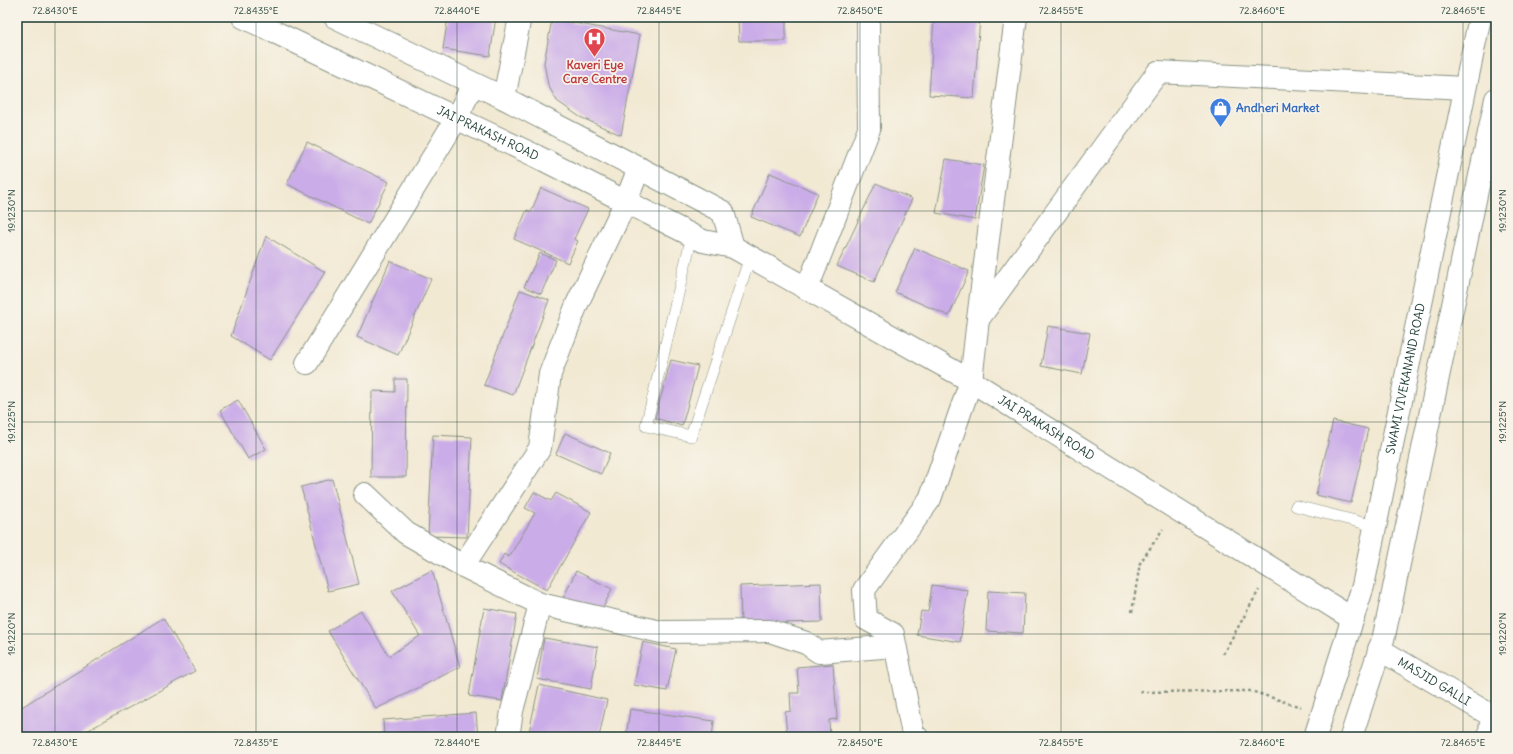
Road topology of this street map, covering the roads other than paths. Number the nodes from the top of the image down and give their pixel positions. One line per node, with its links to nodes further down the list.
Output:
1 (243, 17): 12 (street, JAI PRAKASH ROAD)
2 (335, 17): 7 (street)
3 (520, 17): 10 (street)
4 (868, 17): 17 (street)
5 (1016, 17): 18 (street)
6 (1480, 17): 9 (street, SWAMI VIVEKANAND ROAD)
7 (362, 23): 8 (street)
8 (473, 84): 10 (street); 12 (street)
9 (1464, 88): 18 (street); 23 (street, SWAMI VIVEKANAND ROAD)
10 (504, 98): 13 (street)
11 (1496, 99): 28 (street)
12 (456, 118): 14 (street, JAI PRAKASH ROAD); 19 (street)
13 (639, 168): 14 (street); 16 (street)
14 (626, 201): 15 (street, JAI PRAKASH ROAD); 24 (street)
15 (692, 236): 16 (street, JAI PRAKASH ROAD); 16 (lane)
16 (742, 252): 17 (street, JAI PRAKASH ROAD)
17 (806, 288): 20 (street, JAI PRAKASH ROAD)
18 (978, 319): 20 (street)
19 (307, 363)
20 (971, 381): 26 (street, JAI PRAKASH ROAD); 27 (street)
21 (365, 494): 24 (street)
22 (1296, 506): 23 (lane)
23 (1375, 526): 26 (street, SWAMI VIVEKANAND ROAD)
24 (463, 566): 25 (street)
25 (540, 604): 27 (street); 29 (street)
26 (1353, 619): 31 (street, SWAMI VIVEKANAND ROAD)
27 (895, 646): 30 (street)
28 (1379, 649): 32 (street); 33 (street, MASJID GALLI)
29 (508, 737)
30 (917, 737)
31 (1314, 737)
32 (1351, 737)
33 (1489, 737)

